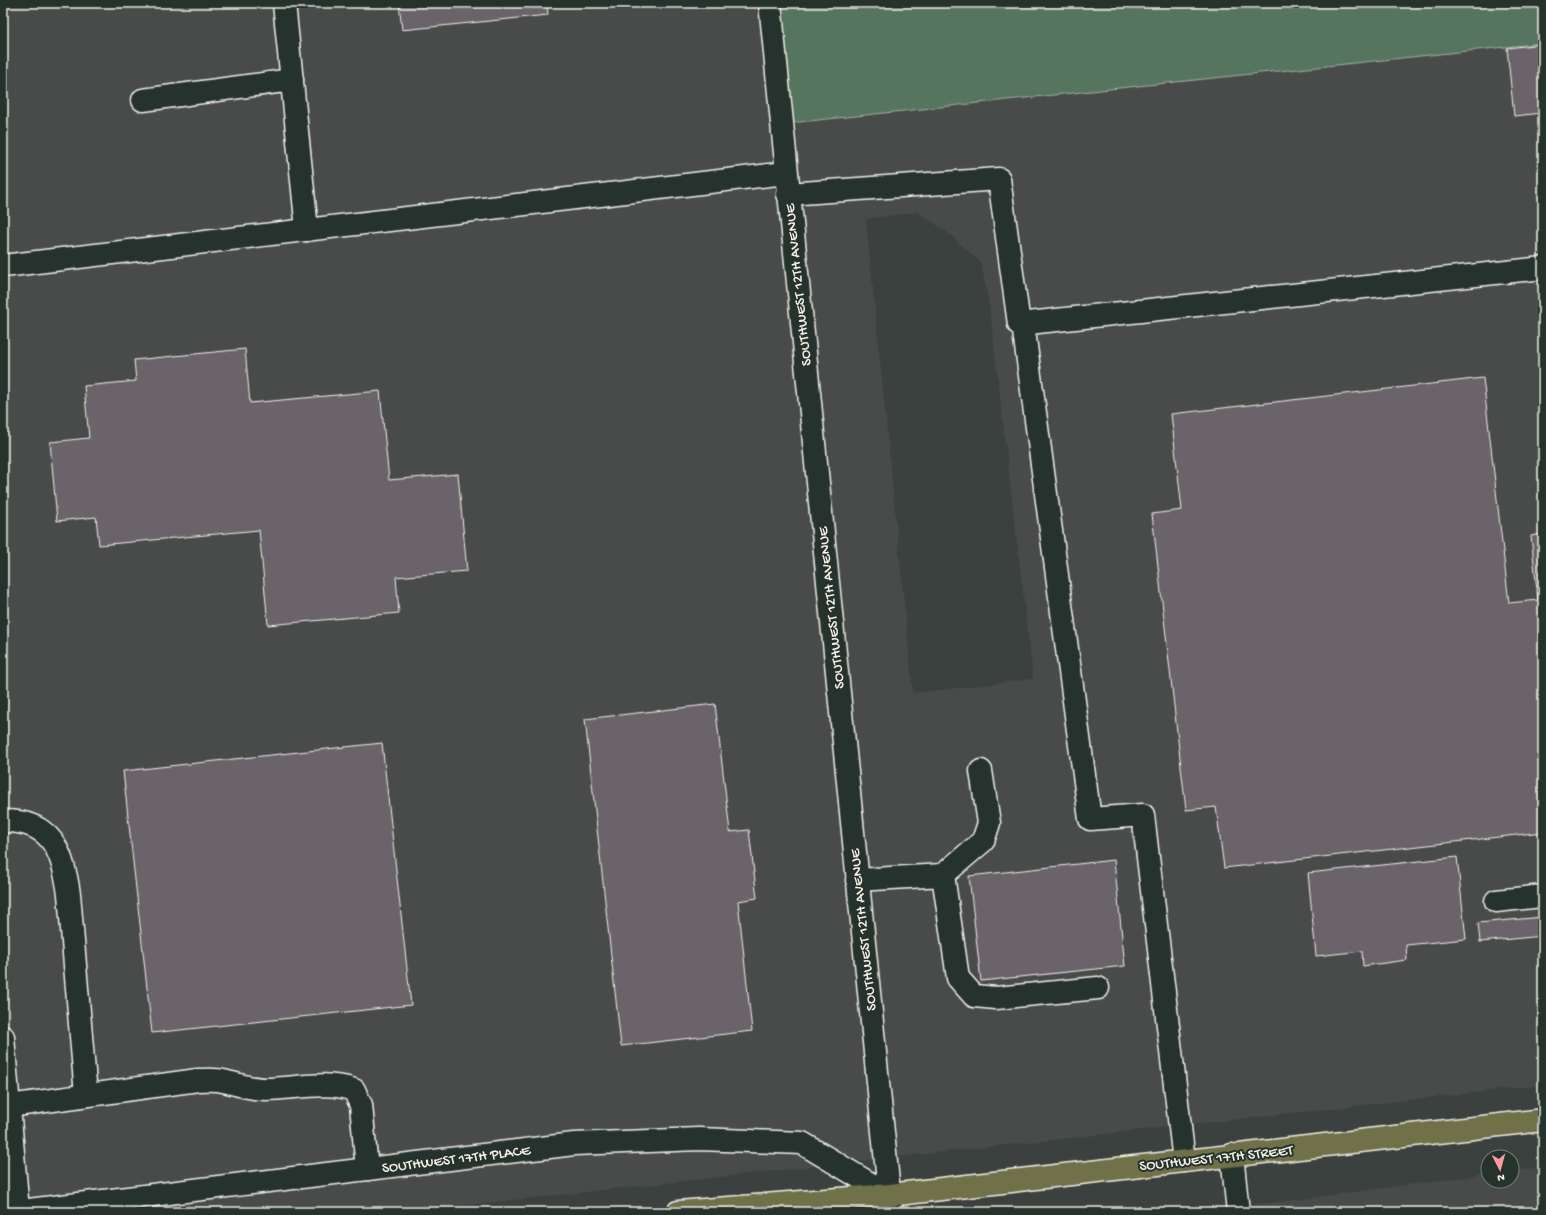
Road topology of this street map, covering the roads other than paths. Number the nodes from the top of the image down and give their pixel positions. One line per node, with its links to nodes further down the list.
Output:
1 (284, 3): 3 (street)
2 (770, 3): 5 (street, SOUTHWEST 12TH AVENUE)
3 (292, 80): 4 (street); 7 (street)
4 (143, 100)
5 (786, 173): 6 (street, SOUTHWEST 12TH AVENUE); 7 (street)
6 (788, 194): 10 (street); 14 (street, SOUTHWEST 12TH AVENUE)
7 (307, 230): 8 (street)
8 (3, 266)
9 (1543, 268): 10 (street)
10 (1023, 324): 23 (street)
11 (982, 771): 13 (street)
12 (3, 820): 19 (street)
13 (943, 875): 14 (street); 17 (street)
14 (857, 880): 25 (street, SOUTHWEST 12TH AVENUE)
15 (1543, 896): 16 (street)
16 (1496, 901)
17 (1098, 988)
18 (3, 1037): 20 (street)
19 (86, 1096): 20 (street); 24 (street)
20 (9, 1106): 26 (street)
21 (1543, 1120): 22 (main road, SOUTHWEST 17TH STREET)
22 (1232, 1155): 23 (main road, SOUTHWEST 17TH STREET); 29 (street)
23 (1184, 1161): 25 (main road, SOUTHWEST 17TH STREET)
24 (367, 1169): 25 (street, SOUTHWEST 17TH PLACE); 26 (street, SOUTHWEST 17TH PLACE)
25 (890, 1203): 27 (main road, SOUTHWEST 17TH STREET); 28 (main road, SOUTHWEST 17TH STREET)
26 (15, 1211)
27 (678, 1212)
28 (789, 1212)
29 (1238, 1212)

